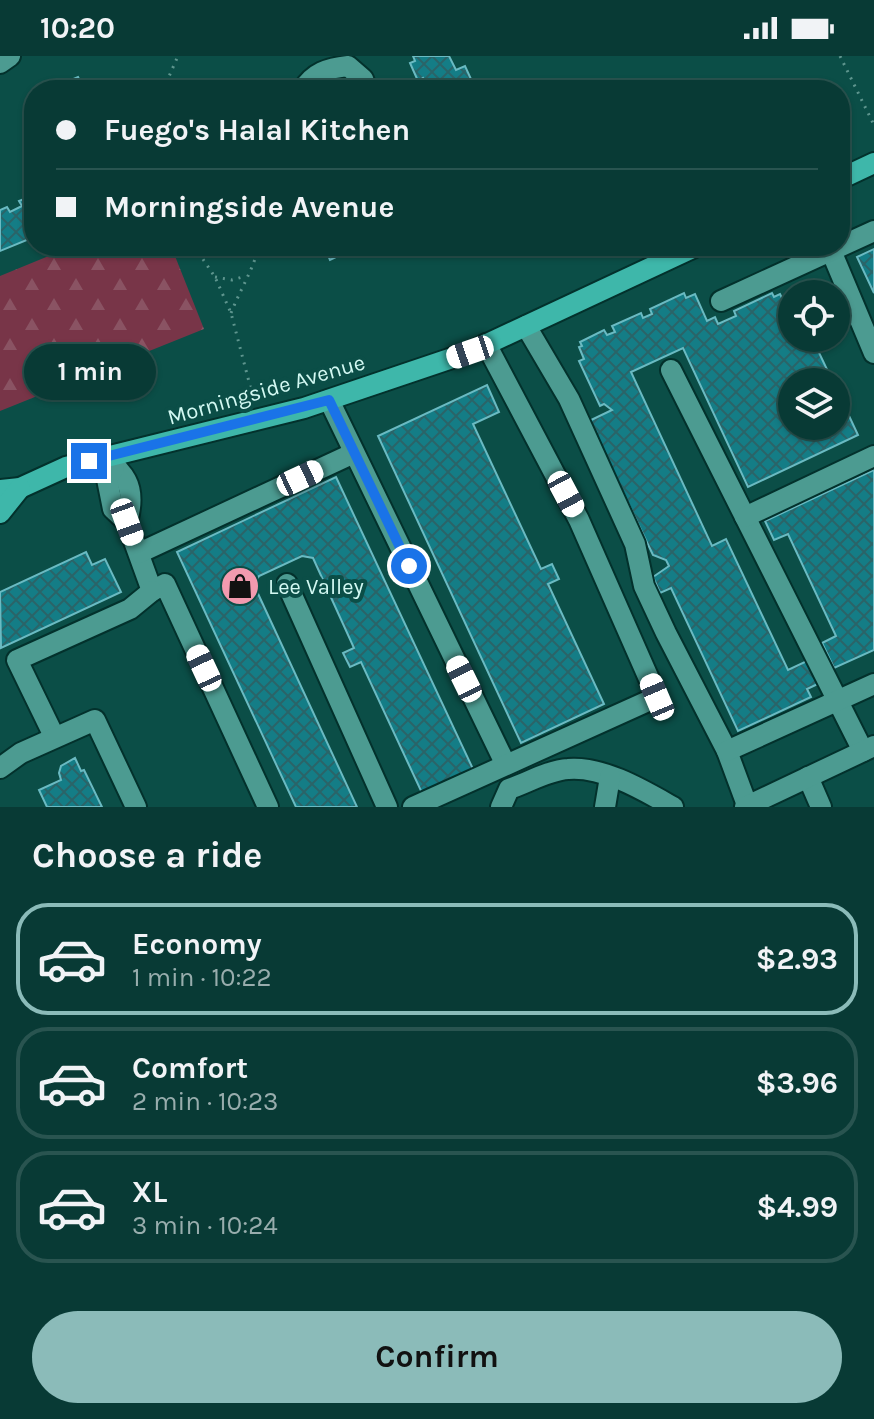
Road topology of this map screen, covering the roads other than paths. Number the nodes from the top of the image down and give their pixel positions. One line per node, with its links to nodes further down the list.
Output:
1 (10, 56): 3 (street)
2 (351, 61): 4 (street); 5 (street)
3 (0, 63)
4 (309, 80)
5 (363, 80)
6 (874, 163): 7 (main road)
7 (850, 174)
8 (874, 231): 9 (street)
9 (850, 241)
10 (676, 256): 14 (main road, Morningside Avenue)
11 (816, 256): 13 (street)
12 (834, 256): 16 (street)
13 (721, 301)
14 (526, 326): 15 (main road, Morningside Avenue); 32 (street)
15 (486, 344): 18 (main road, Morningside Avenue); 33 (street)
16 (874, 353)
17 (671, 370): 24 (street)
18 (329, 400): 19 (street); 21 (main road, Morningside Avenue)
19 (354, 453): 25 (street); 33 (street)
20 (874, 456): 24 (street)
21 (113, 462): 22 (main road, Morningside Avenue); 25 (street)
22 (10, 489): 23 (main road, Morningside Avenue)
23 (0, 513)
24 (745, 517): 29 (street)
25 (139, 553): 27 (street)
26 (287, 584): 40 (street)
27 (152, 591): 30 (street); 39 (street)
28 (874, 684): 29 (street)
29 (838, 701): 31 (street); 32 (street)
30 (54, 736): 34 (street); 38 (street)
31 (868, 749): 36 (street)
32 (727, 751): 37 (street)
33 (505, 763): 41 (street)
34 (0, 768)
35 (610, 777): 42 (street); 43 (street); 44 (street)
36 (808, 777): 37 (street); 45 (street)
37 (746, 806)
38 (136, 807)
39 (268, 807)
40 (387, 807)
41 (413, 807)
42 (501, 807)
43 (605, 807)
44 (673, 807)
45 (821, 807)

